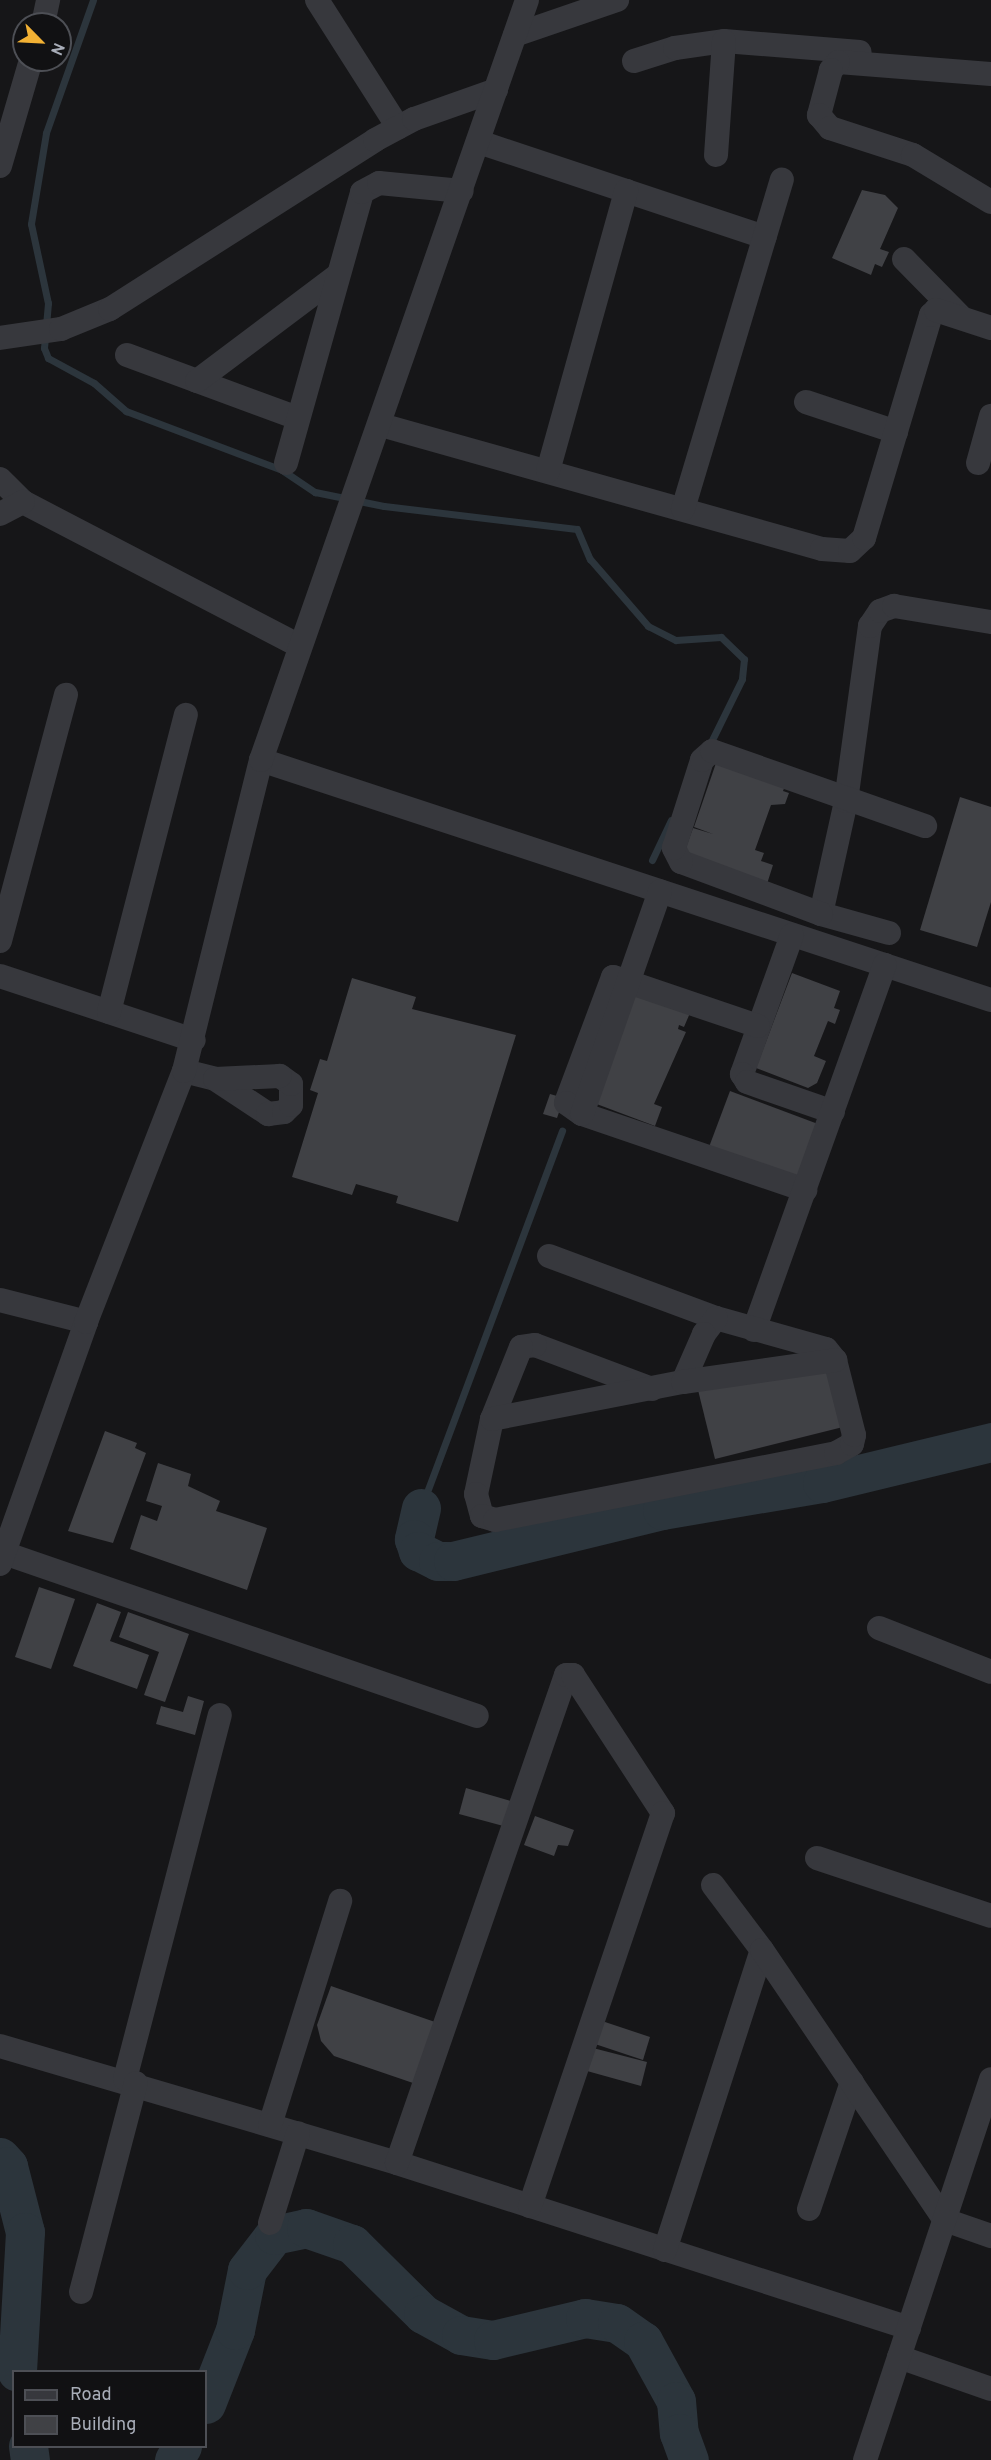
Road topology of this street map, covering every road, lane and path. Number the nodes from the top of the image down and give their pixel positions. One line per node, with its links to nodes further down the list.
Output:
1 (317, 0): 11 (street)
2 (527, 0): 4 (street)
3 (617, 0): 4 (street)
4 (515, 35): 10 (street)
5 (724, 41): 6 (street); 7 (street); 13 (street)
6 (991, 60)
7 (634, 61)
8 (27, 72): 14 (street)
9 (991, 74): 18 (street)
10 (496, 90): 11 (street); 12 (street)
11 (398, 127): 24 (street)
12 (479, 142): 16 (street); 17 (street)
13 (716, 155)
14 (0, 166)
15 (782, 180): 19 (street)
16 (462, 190): 21 (street); 30 (street)
17 (626, 191): 19 (street); 34 (street)
18 (991, 202)
19 (765, 237): 37 (street)
20 (904, 259): 22 (street)
21 (337, 276): 26 (street); 29 (street)
22 (962, 318): 23 (street); 31 (street)
23 (990, 326)
24 (5, 338)
25 (127, 355): 26 (street)
26 (197, 381): 29 (street)
27 (806, 402): 31 (street)
28 (991, 416): 33 (street)
29 (296, 417): 32 (street)
30 (381, 425): 34 (street); 40 (street)
31 (896, 432): 37 (street)
32 (286, 463)
33 (978, 464)
34 (548, 471): 37 (street)
35 (0, 479): 36 (street)
36 (22, 502): 38 (street); 40 (street)
37 (682, 509)
38 (0, 514)
39 (991, 622): 44 (street)
40 (298, 645): 43 (street)
41 (66, 695): 52 (street)
42 (186, 715): 57 (street)
43 (261, 760): 46 (street); 59 (street)
44 (846, 801): 45 (street); 47 (street); 48 (street)
45 (926, 826)
46 (660, 891): 49 (street); 55 (street)
47 (779, 897): 48 (street); 49 (street)
48 (821, 914): 50 (street)
49 (769, 927): 51 (street)
50 (889, 933)
51 (792, 934): 53 (street); 58 (street)
52 (0, 941)
53 (885, 966): 56 (street); 62 (street)
54 (0, 976): 57 (street)
55 (630, 981): 58 (street); 63 (street)
56 (991, 1000)
57 (109, 1012): 59 (street)
58 (758, 1026): 62 (street)
59 (194, 1040): 60 (street)
60 (184, 1071): 61 (street); 67 (street)
61 (215, 1079)
62 (832, 1112): 63 (street)
63 (805, 1190): 68 (street)
64 (549, 1256): 66 (street)
65 (0, 1300): 67 (street)
66 (716, 1318): 68 (street); 70 (street)
67 (86, 1322): 73 (street)
68 (754, 1330): 69 (street)
69 (835, 1360): 70 (street); 72 (street)
70 (683, 1382): 71 (street)
71 (652, 1389): 72 (street); 72 (street)
72 (492, 1419)
73 (2, 1558): 77 (street)
74 (879, 1628): 75 (street)
75 (991, 1672)
76 (220, 1715): 85 (street)
77 (477, 1716)
78 (817, 1858): 81 (street)
79 (713, 1885): 82 (street)
80 (340, 1901): 88 (street)
81 (991, 1916)
82 (762, 1950): 86 (street); 96 (street)
83 (0, 2046): 85 (street)
84 (991, 2079): 87 (street)
85 (131, 2081): 88 (street); 97 (street)
86 (852, 2082): 92 (street); 93 (street)
87 (985, 2117): 93 (street)
88 (270, 2125): 89 (street)
89 (298, 2133): 90 (street); 94 (street)
90 (397, 2163): 91 (street); 91 (street)
91 (530, 2206): 96 (street)
92 (809, 2209)
93 (945, 2220): 95 (street); 98 (street)
94 (270, 2223)
95 (991, 2236)
96 (665, 2250): 98 (street)
97 (81, 2292)
98 (909, 2328): 99 (street)
99 (899, 2357): 100 (street); 101 (street)
100 (991, 2389)
101 (865, 2460)

